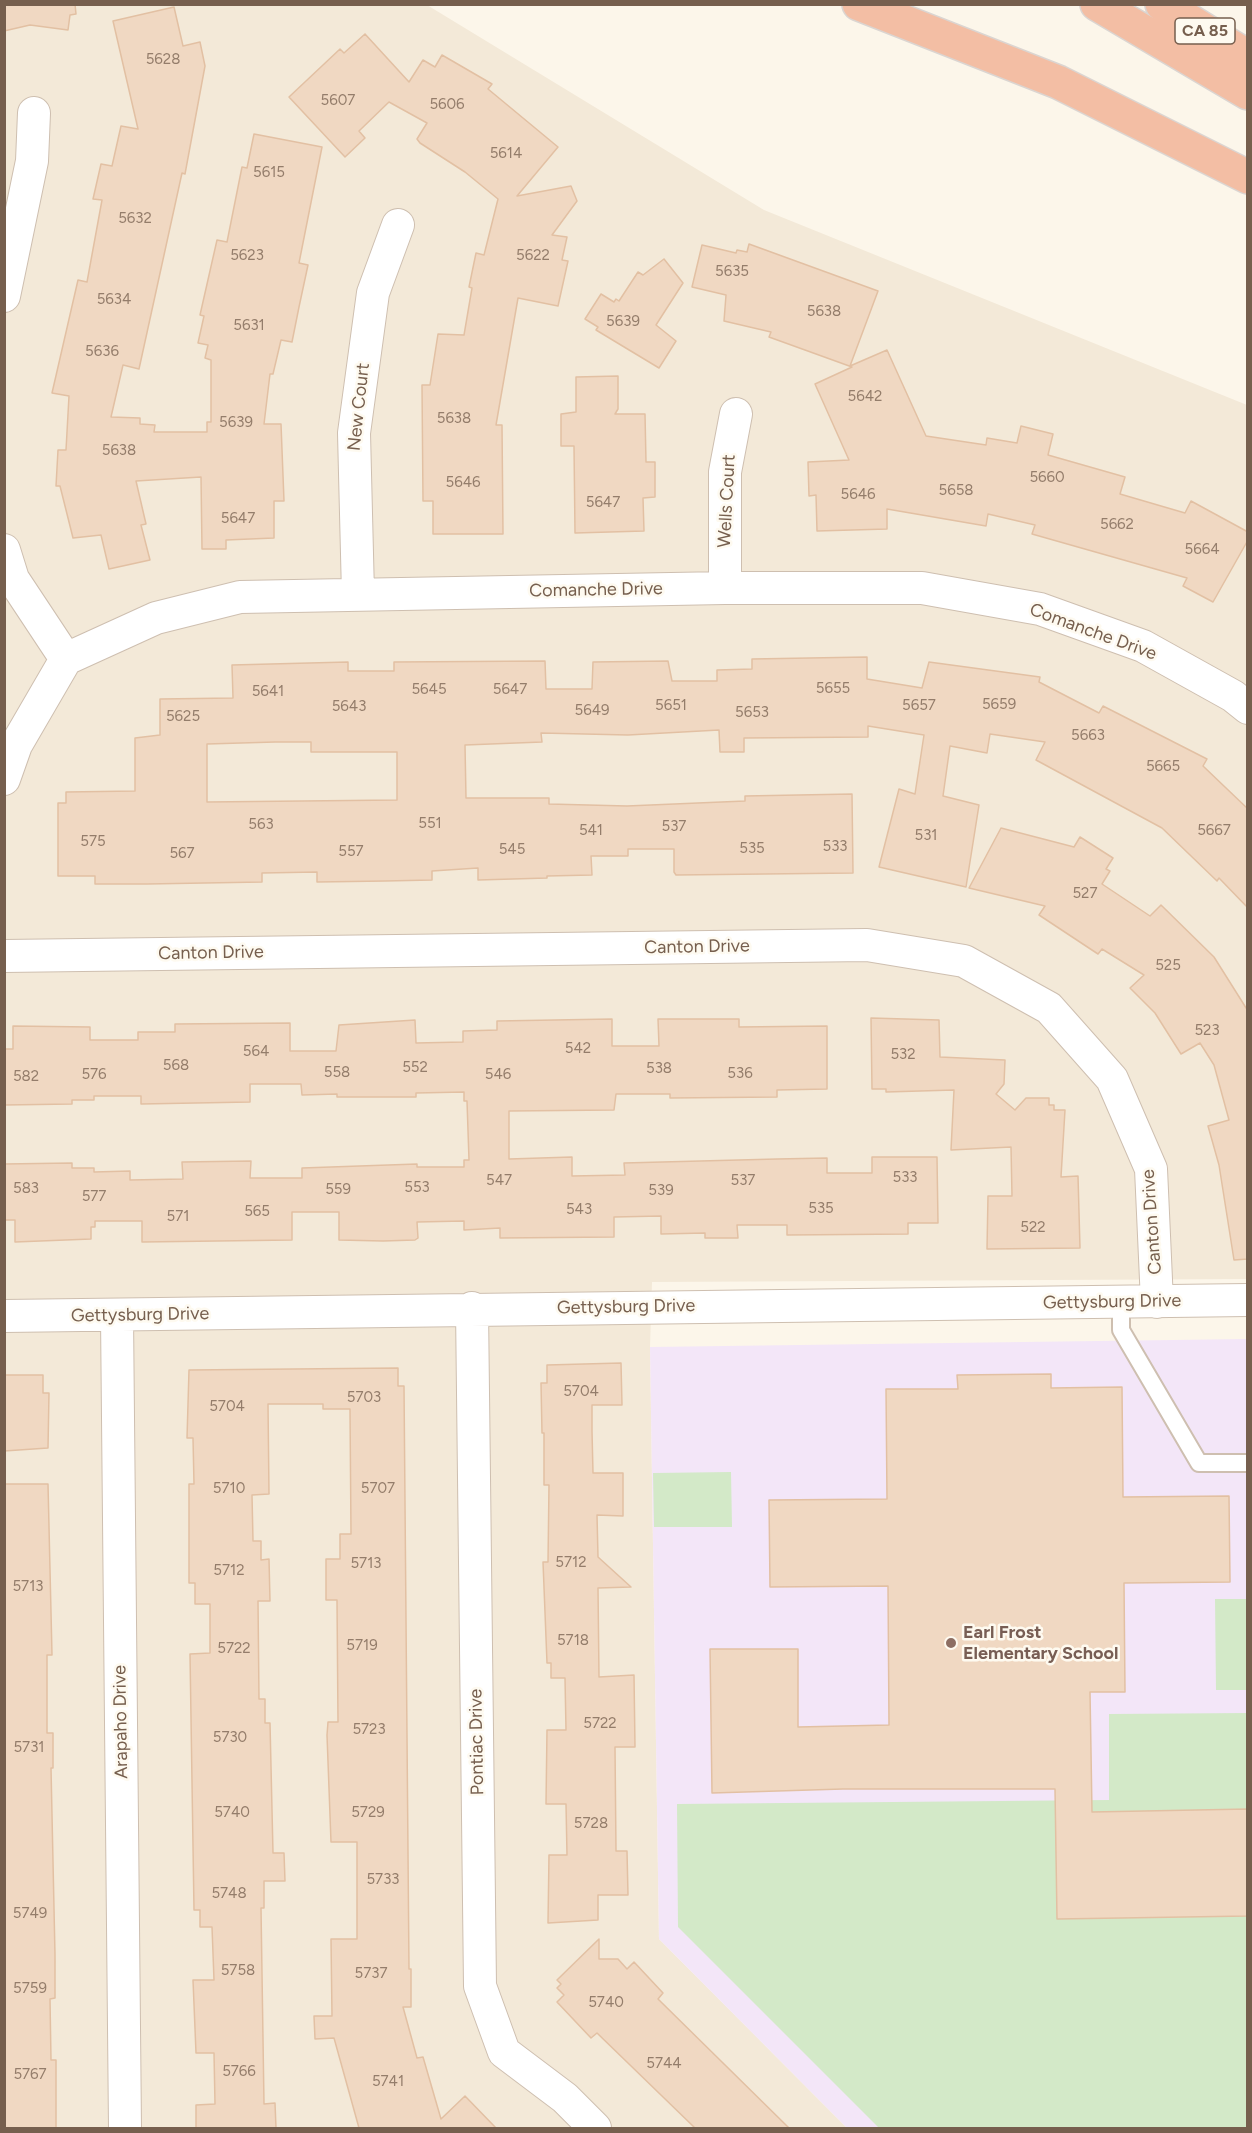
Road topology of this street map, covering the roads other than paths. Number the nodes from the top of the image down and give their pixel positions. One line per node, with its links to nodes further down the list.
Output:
1 (859, 4): 7 (highway)
2 (1097, 4): 5 (highway)
3 (1162, 4): 4 (highway, CA 85)
4 (1248, 57)
5 (1248, 93)
6 (34, 113): 9 (street)
7 (1248, 177)
8 (398, 225): 13 (street, New Court)
9 (4, 296)
10 (736, 414): 12 (street, Wells Court)
11 (4, 550): 14 (street)
12 (725, 588): 13 (street, Comanche Drive); 15 (street, Comanche Drive)
13 (358, 594): 14 (street, Comanche Drive)
14 (66, 658): 16 (street)
15 (1248, 708)
16 (4, 779)
17 (4, 956): 20 (street, Canton Drive)
18 (1248, 1300): 20 (street, Gettysburg Drive)
19 (1121, 1302): 20 (street, Gettysburg Drive); 21 (street, Gettysburg Drive); 24 (lane)
20 (1157, 1302)
21 (472, 1308): 23 (street, Gettysburg Drive); 26 (street, Pontiac Drive)
22 (4, 1316): 23 (street, Gettysburg Drive)
23 (117, 1316): 25 (street, Arapaho Drive)
24 (1248, 1463)
25 (125, 2128)
26 (595, 2128)

